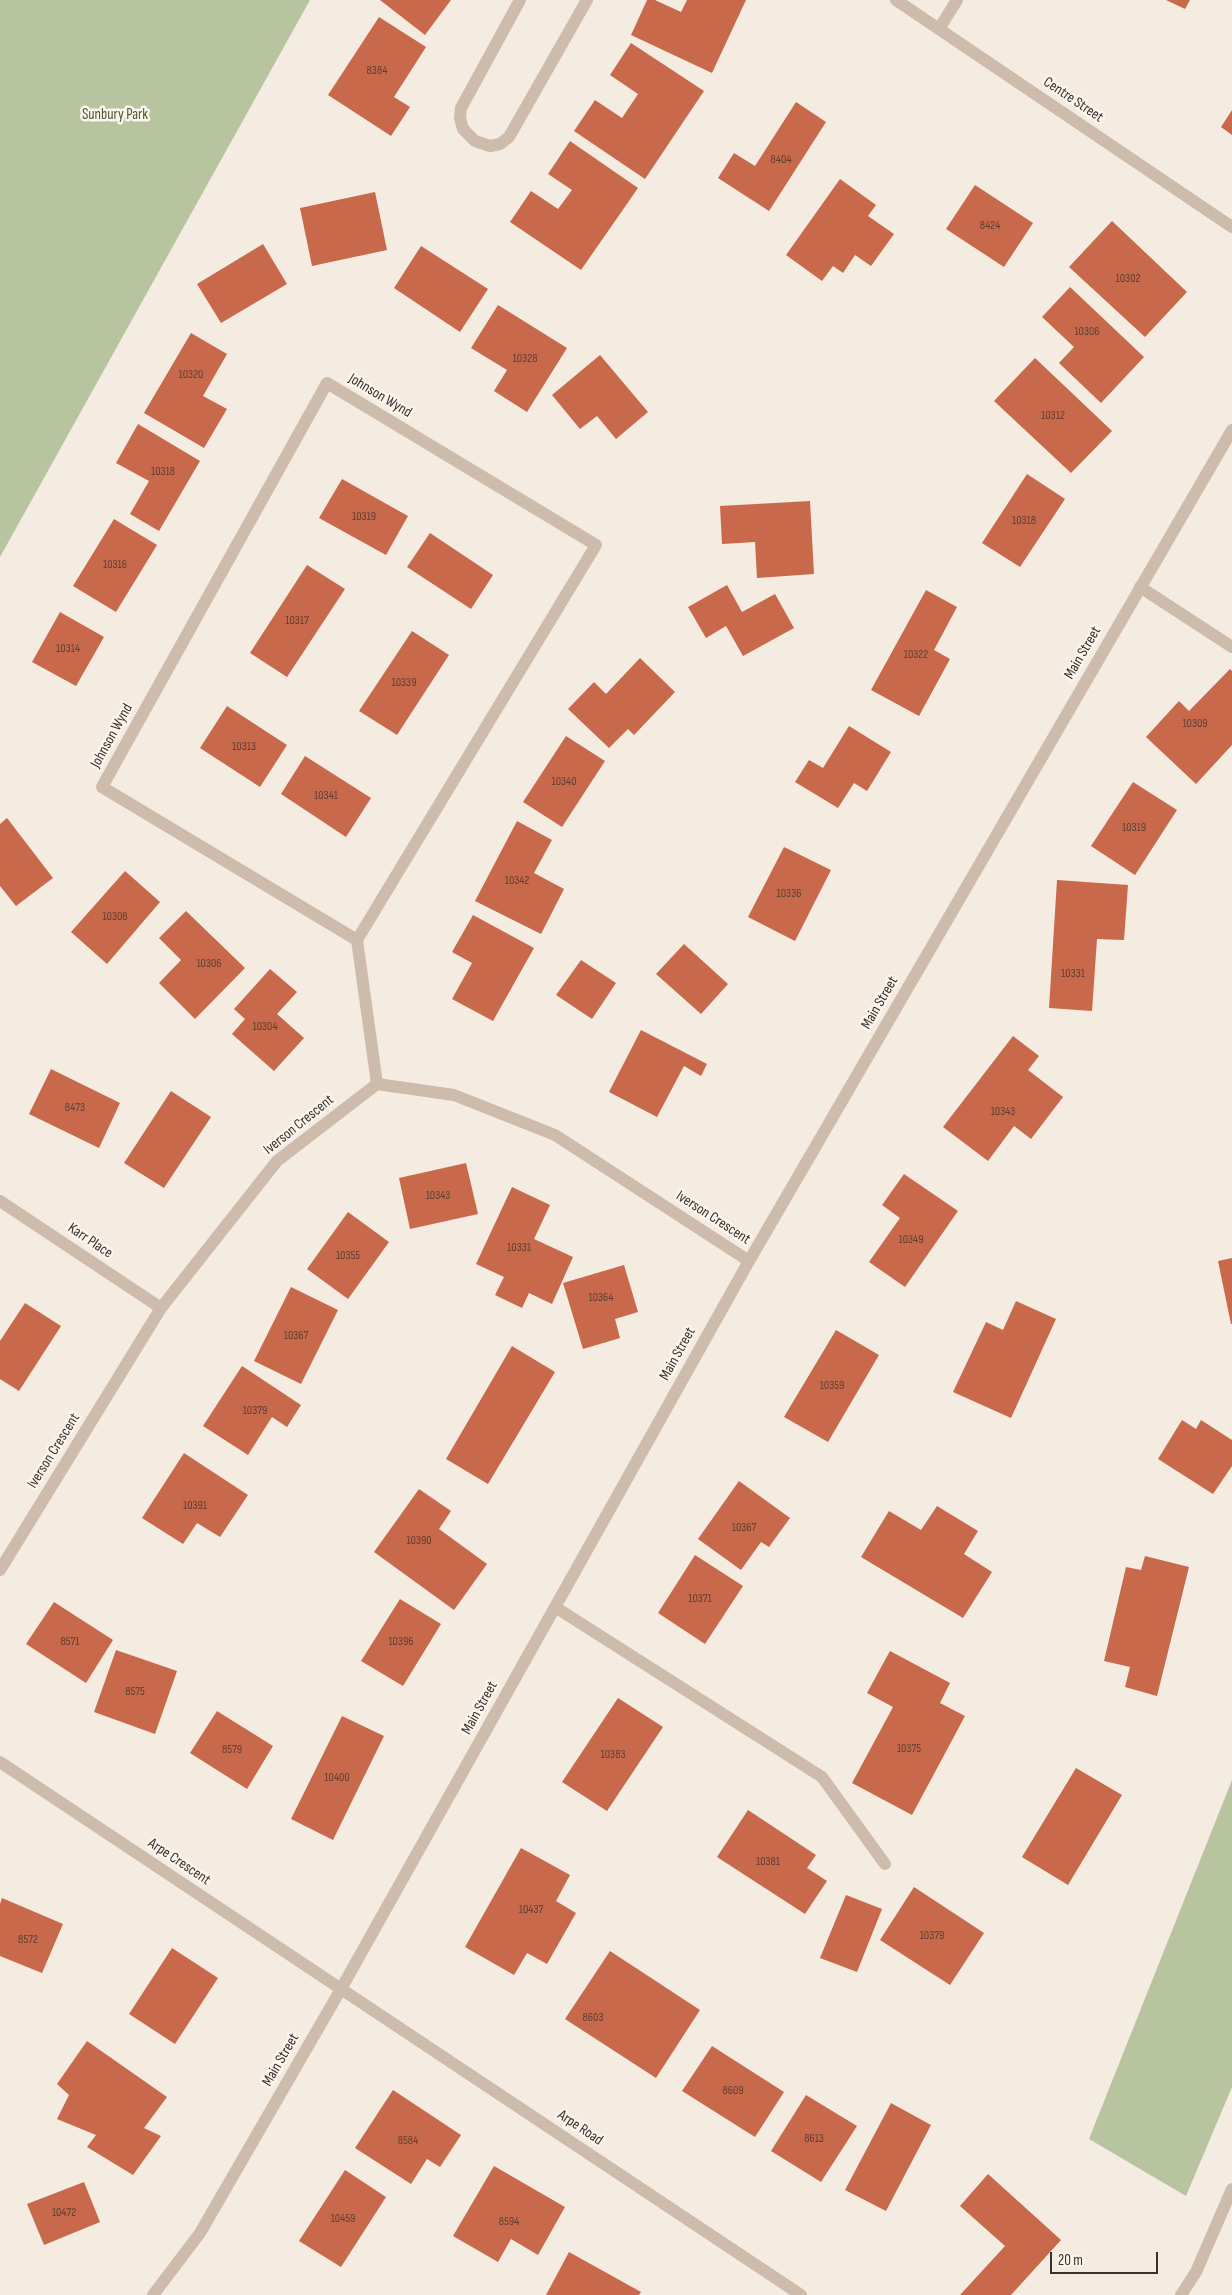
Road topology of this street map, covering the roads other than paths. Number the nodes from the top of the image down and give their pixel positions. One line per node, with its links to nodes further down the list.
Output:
1 (520, 0): 2 (street)
2 (587, 0)
3 (896, 0): 5 (street, Centre Street)
4 (957, 0): 5 (street)
5 (939, 29): 6 (street, Centre Street)
6 (1232, 227)
7 (1232, 430): 8 (street, Main Street)
8 (1140, 587): 9 (street); 13 (street, Main Street)
9 (1232, 647)
10 (357, 940): 10 (street, Johnson Wynd); 11 (street)
11 (377, 1084): 13 (street, Iverson Crescent); 14 (street, Iverson Crescent)
12 (0, 1201): 14 (street, Karr Place)
13 (749, 1261): 16 (street, Main Street)
14 (161, 1308): 15 (street, Iverson Crescent)
15 (0, 1570)
16 (555, 1607): 18 (street); 19 (street, Main Street)
17 (0, 1762): 19 (street, Arpe Crescent)
18 (885, 1864)
19 (341, 1989): 21 (street, Main Street); 22 (street, Arpe Road)
20 (1232, 2189): 23 (street)
21 (153, 2295)
22 (800, 2295)
23 (1181, 2295)

